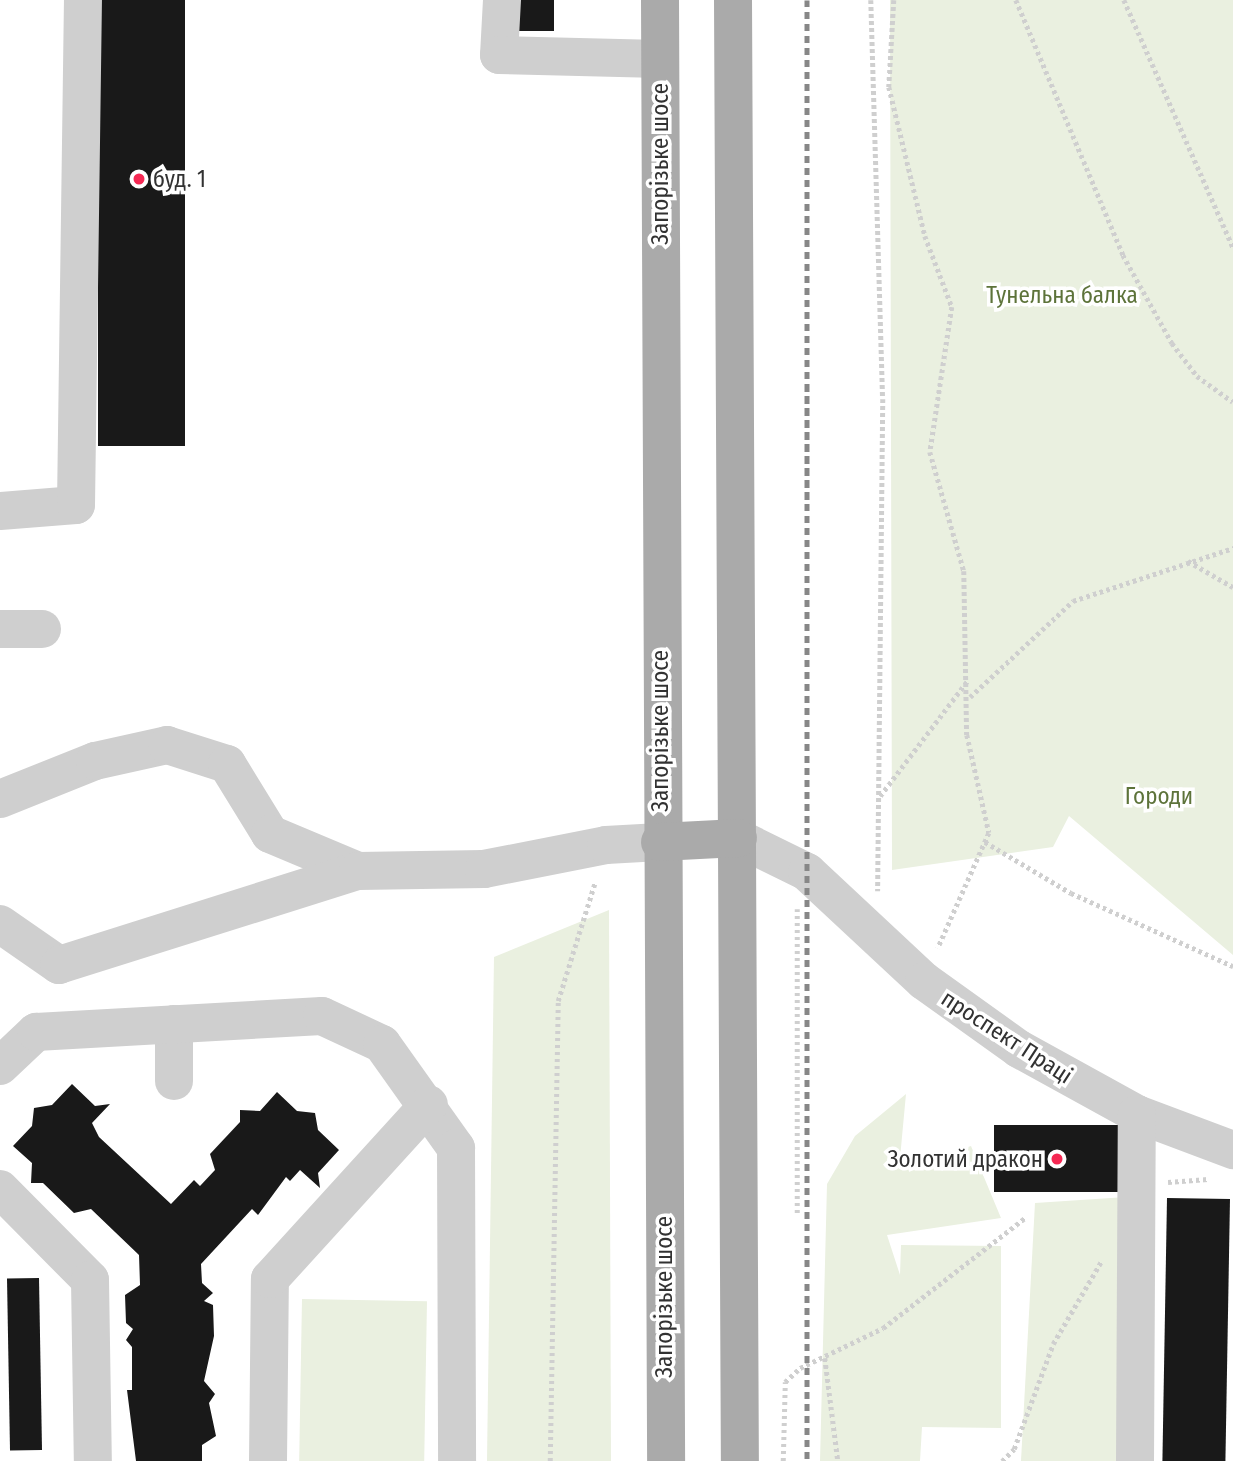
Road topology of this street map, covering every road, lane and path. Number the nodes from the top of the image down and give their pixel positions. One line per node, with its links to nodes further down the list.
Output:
1 (83, 0): 12 (street)
2 (502, 0): 9 (street)
3 (660, 0): 9 (main road, Запорізьке шосе)
4 (733, 0): 22 (main road)
5 (871, 0): 20 (path)
6 (894, 0): 18 (path)
7 (1017, 0): 11 (path)
8 (1124, 0): 10 (path)
9 (660, 59): 23 (main road, Запорізьке шосе)
10 (1233, 247)
11 (1233, 402)
12 (0, 512)
13 (1231, 549): 14 (path)
14 (1188, 561): 15 (path); 19 (path)
15 (1233, 587)
16 (0, 629): 17 (street)
17 (42, 629)
18 (969, 680): 19 (path); 20 (path)
19 (970, 697): 24 (path)
20 (880, 796): 29 (path)
21 (0, 799): 27 (street)
22 (738, 838): 23 (main road); 26 (street, проспект Праці); 49 (main road)
23 (660, 842): 25 (street); 48 (main road, Запорізьке шосе)
24 (985, 842): 30 (path); 31 (path)
25 (606, 845): 27 (street); 47 (path)
26 (797, 866): 29 (street, проспект Праці); 39 (path)
27 (358, 871): 28 (street)
28 (0, 925)
29 (875, 934): 31 (street, проспект Праці)
30 (1233, 966)
31 (924, 981): 36 (street, проспект Праці)
32 (174, 1024): 33 (street); 34 (street); 35 (street)
33 (0, 1066)
34 (174, 1082)
35 (429, 1104): 45 (street); 46 (street)
36 (1137, 1114): 37 (street, проспект Праці); 40 (street)
37 (1227, 1164): 40 (path)
38 (0, 1189): 44 (street)
39 (797, 1213)
40 (1136, 1213): 53 (street)
41 (1026, 1217): 43 (path)
42 (1105, 1256): 52 (path)
43 (825, 1357): 50 (path); 51 (path)
44 (93, 1461)
45 (268, 1461)
46 (457, 1461)
47 (550, 1461)
48 (666, 1461)
49 (740, 1461)
50 (783, 1461)
51 (838, 1461)
52 (1002, 1461)
53 (1135, 1461)

